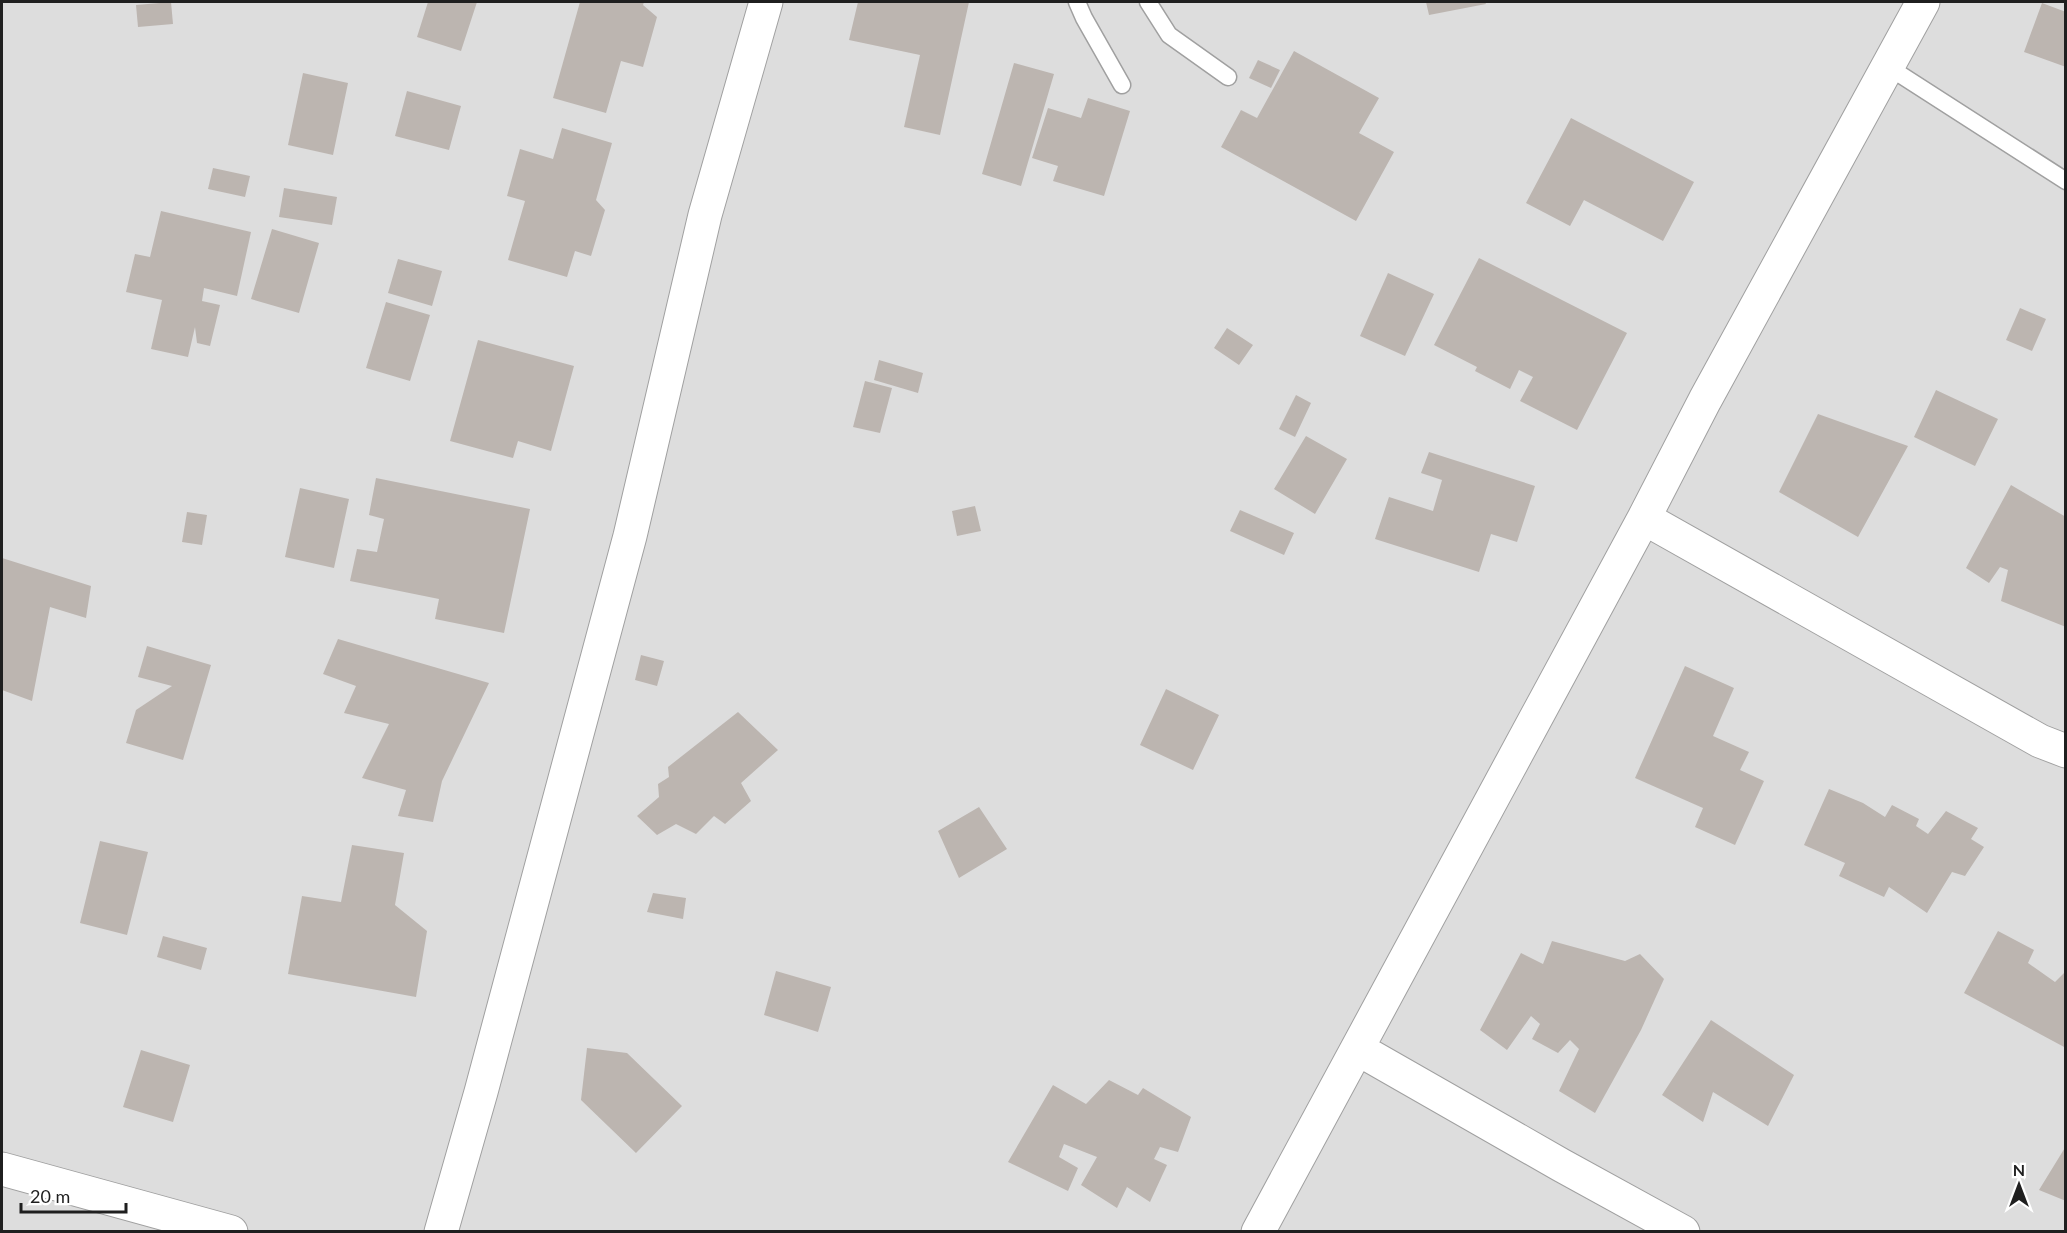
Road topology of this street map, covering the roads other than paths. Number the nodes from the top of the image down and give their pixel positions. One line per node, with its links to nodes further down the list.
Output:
1 (766, 2): 14 (street)
2 (1077, 2): 7 (lane)
3 (1148, 2): 6 (lane)
4 (1923, 2): 5 (street)
5 (1887, 66): 8 (lane); 9 (street)
6 (1228, 77)
7 (1122, 85)
8 (2066, 181)
9 (1644, 518): 10 (street); 11 (street)
10 (2066, 752)
11 (1358, 1049): 15 (street); 16 (street)
12 (2, 1169): 13 (street)
13 (231, 1232)
14 (441, 1232)
15 (1258, 1232)
16 (1683, 1232)

